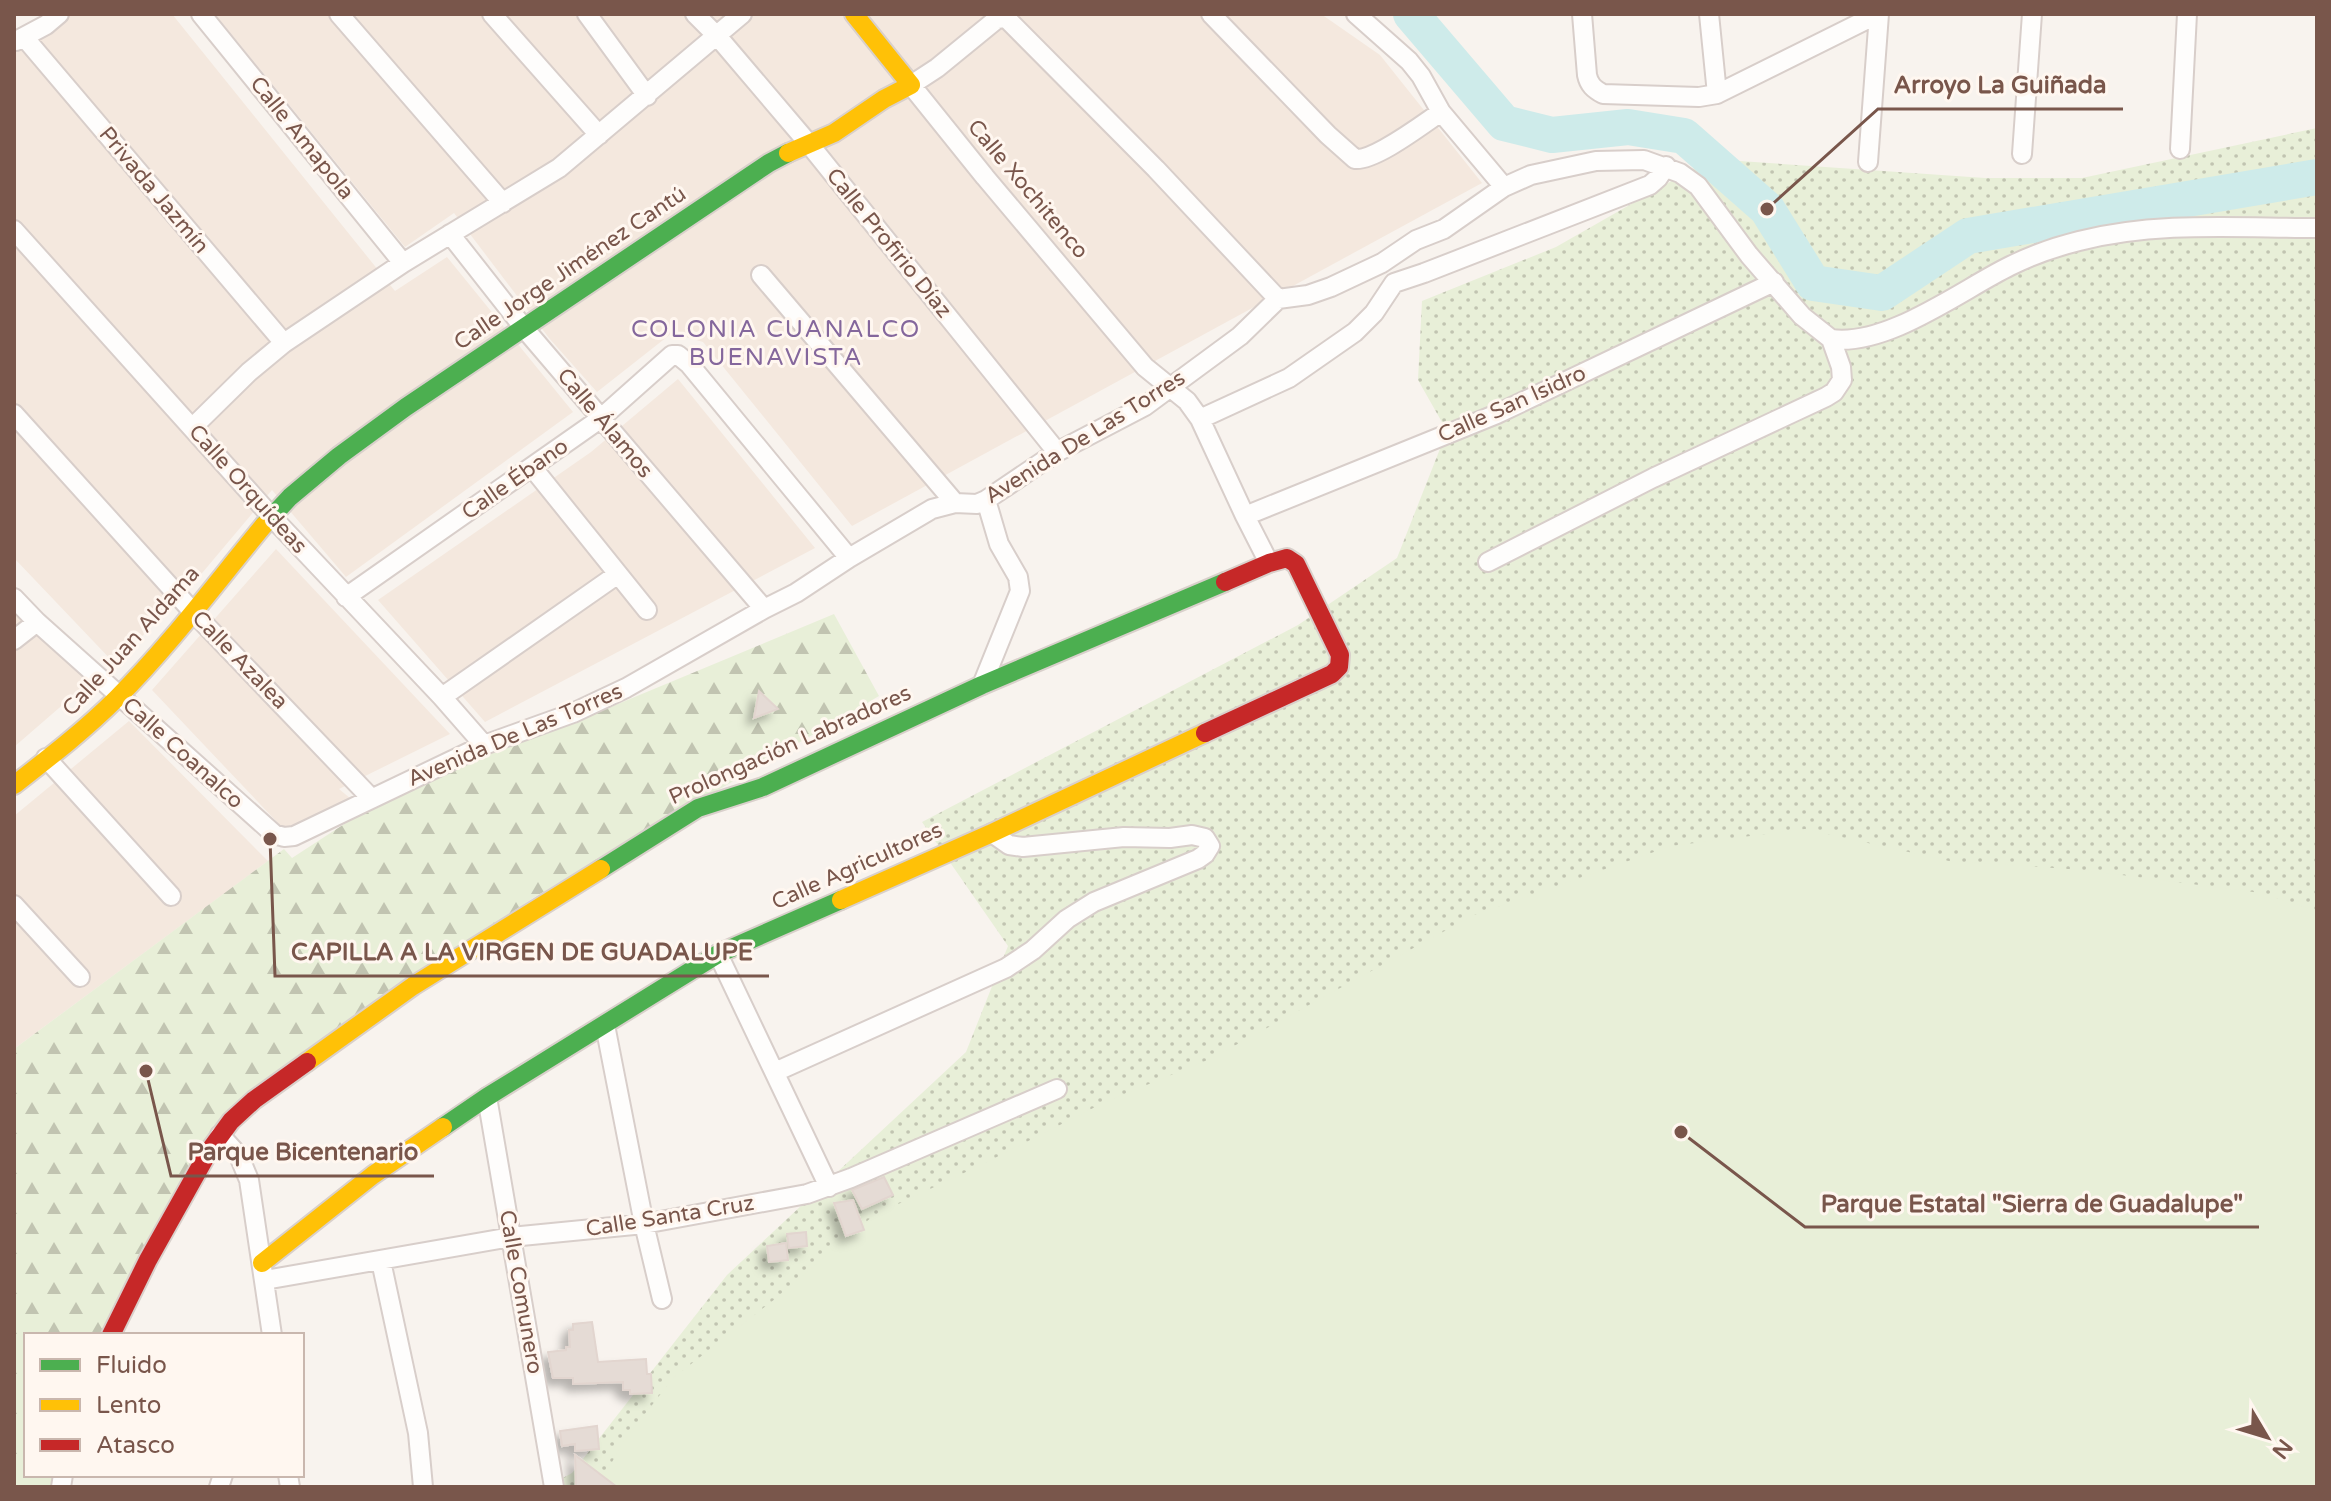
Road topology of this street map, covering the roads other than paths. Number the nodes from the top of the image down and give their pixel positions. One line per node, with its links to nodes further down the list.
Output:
1 (59, 14): 17 (street)
2 (201, 14): 33 (street, Calle Amapola)
3 (339, 14): 29 (street)
4 (492, 14): 22 (street)
5 (587, 14): 20 (street)
6 (695, 14): 16 (street, Calle Profirio Díaz)
7 (742, 14): 16 (street)
8 (854, 14): 18 (street, Calle Xochitenco)
9 (1211, 14): 21 (street)
10 (1356, 14): 21 (street)
11 (1582, 14): 19 (street)
12 (1709, 14): 19 (street)
13 (1878, 14): 19 (street); 26 (street)
14 (2032, 14): 25 (street)
15 (2187, 14): 24 (street)
16 (718, 37): 20 (street); 23 (street, Calle Profirio Díaz)
17 (19, 39): 41 (street, Privada Jazmín)
18 (911, 85): 23 (street, Calle Jorge Jiménez Cantú); 38 (street); 42 (street, Calle Xochitenco)
19 (1717, 94)
20 (647, 96): 22 (street)
21 (1441, 112): 28 (street)
22 (599, 135): 29 (street)
23 (809, 144): 39 (street, Calle Jorge Jiménez Cantú); 47 (street, Calle Profirio Díaz)
24 (2180, 149)
25 (2022, 154)
26 (1868, 162)
27 (1666, 166): 28 (street); 36 (street); 37 (street)
28 (1504, 187): 34 (street)
29 (503, 203): 32 (street)
30 (2317, 228): 40 (street)
31 (14, 230): 46 (street, Calle Orquídeas)
32 (450, 234): 33 (street); 39 (street, Calle Álamos)
33 (403, 263): 41 (street)
34 (1382, 263): 37 (street); 38 (street)
35 (761, 275): 50 (street)
36 (1774, 282): 40 (street); 52 (street, Calle San Isidro)
37 (1394, 283): 45 (street)
38 (1278, 299): 42 (street, Avenida De Las Torres)
39 (524, 328): 44 (street, Calle Álamos); 51 (street, Calle Jorge Jiménez Cantú)
40 (1831, 339): 54 (street)
41 (284, 343): 46 (street)
42 (1172, 387): 45 (street, Calle Xochitenco); 47 (street, Avenida De Las Torres)
43 (14, 414): 61 (street, Calle Azalea)
44 (600, 419): 48 (street, Calle Ébano); 53 (street, Calle Ébano); 59 (street, Calle Álamos)
45 (1200, 419): 52 (street, Calle Xochitenco)
46 (193, 427): 51 (street, Calle Orquídeas)
47 (1057, 452): 49 (street, Avenida De Las Torres)
48 (532, 467): 56 (street); 57 (street, Calle Ébano)
49 (986, 500): 50 (street, Avenida De Las Torres); 65 (street)
50 (955, 503): 53 (street, Avenida De Las Torres)
51 (271, 516): 57 (street, Calle Orquídeas); 61 (street, Calle Juan Aldama)
52 (1245, 516): 55 (street, Calle Xochitenco)
53 (849, 558): 59 (street, Avenida De Las Torres)
54 (1488, 562)
55 (1269, 563): 64 (street, Prolongación Labradores); 65 (street, Prolongación Labradores)
56 (618, 574): 60 (street); 67 (street)
57 (346, 597): 67 (street, Calle Orquídeas)
58 (14, 598): 62 (street, Calle Coanalco)
59 (764, 609): 68 (street, Avenida De Las Torres)
60 (647, 610)
61 (193, 612): 66 (street, Calle Juan Aldama); 71 (street, Calle Azalea)
62 (37, 622): 63 (street); 66 (street, Calle Coanalco)
63 (14, 640)
64 (1339, 667): 72 (street, Calle Agricultores)
65 (982, 685): 82 (street, Prolongación Labradores)
66 (119, 696): 69 (street, Calle Juan Aldama); 73 (street, Calle Coanalco)
67 (442, 697): 68 (street, Calle Orquídeas)
68 (484, 745): 71 (street, Avenida De Las Torres)
69 (46, 758): 70 (street, Calle Juan Aldama); 74 (street)
70 (14, 785)
71 (371, 798): 73 (street, Avenida De Las Torres)
72 (992, 833): 76 (street, Calle Agricultores); 79 (street)
73 (284, 837)
74 (171, 896)
75 (14, 905): 77 (street)
76 (718, 954): 78 (street, Calle Agricultores); 79 (street)
77 (80, 977)
78 (605, 1025): 81 (street, Calle Agricultores); 84 (street)
79 (775, 1072): 83 (street)
80 (1057, 1089): 83 (street, Calle Santa Cruz)
81 (487, 1097): 85 (street, Calle Comunero); 87 (street, Calle Agricultores)
82 (220, 1135): 87 (street); 90 (street, Prolongación Labradores)
83 (829, 1187): 84 (street, Calle Santa Cruz)
84 (644, 1224): 85 (street, Calle Santa Cruz); 88 (street)
85 (511, 1237): 86 (street, Calle Santa Cruz); 94 (street, Calle Comunero)
86 (381, 1261): 87 (street, Calle Santa Cruz); 93 (street)
87 (263, 1272): 89 (street)
88 (662, 1299)
89 (268, 1305): 91 (street); 92 (street)
90 (112, 1333)
91 (261, 1333)
92 (272, 1333)
93 (423, 1487)
94 (554, 1487)

